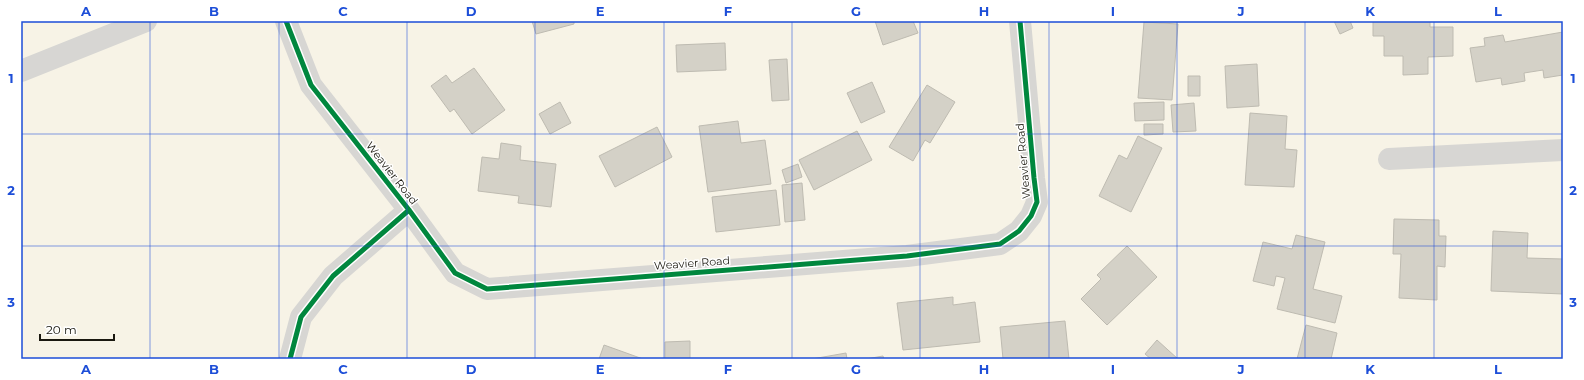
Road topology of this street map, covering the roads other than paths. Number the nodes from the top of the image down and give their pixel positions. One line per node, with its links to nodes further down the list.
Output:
1 (146, 21): 4 (street)
2 (286, 21): 7 (street, Weavier Road)
3 (1020, 21): 7 (street, Weavier Road)
4 (21, 71)
5 (1563, 150): 6 (street)
6 (1389, 158)
7 (409, 210): 8 (street)
8 (290, 359)

